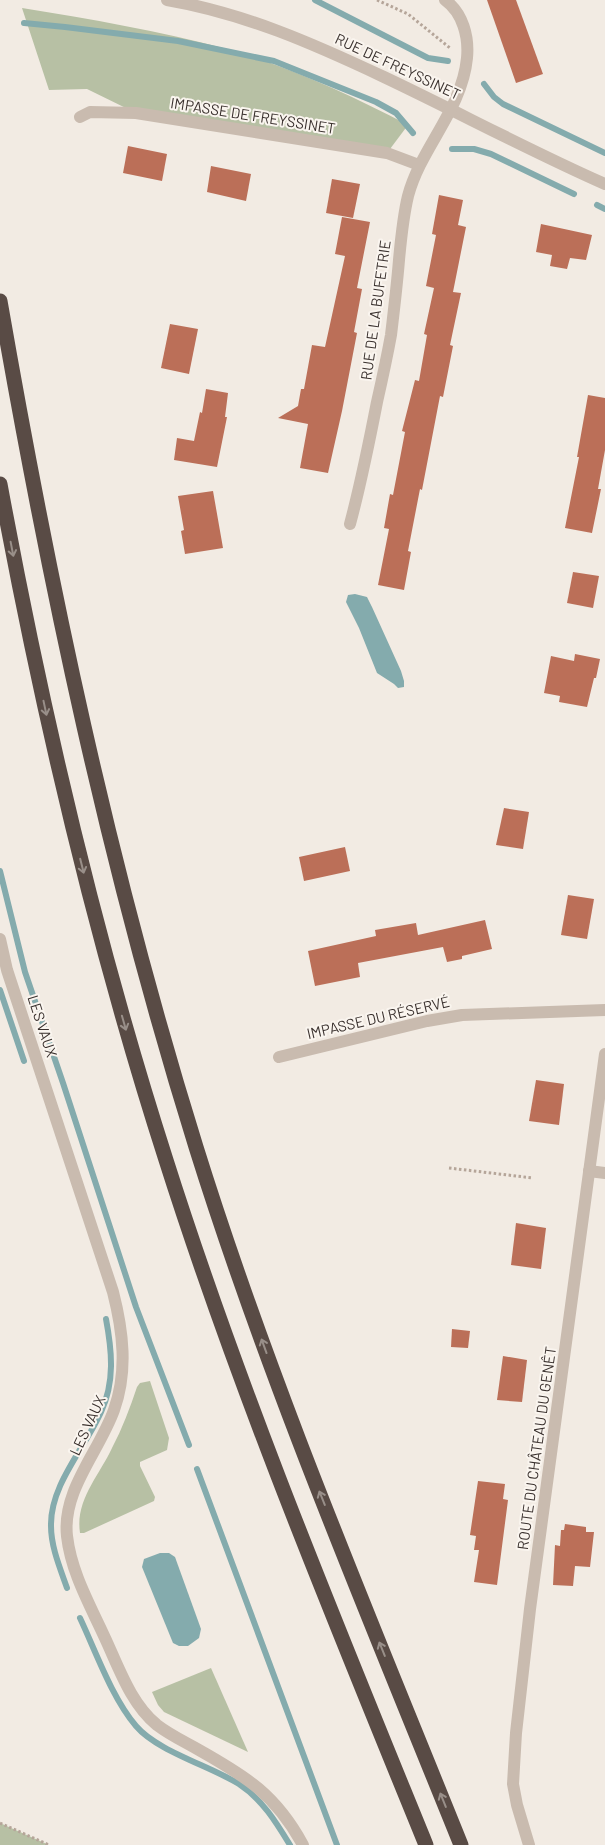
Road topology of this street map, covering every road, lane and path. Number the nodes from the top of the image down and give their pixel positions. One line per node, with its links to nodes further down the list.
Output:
1 (167, 0): 5 (street, RUE DE FREYSSINET)
2 (377, 0): 4 (path)
3 (445, 0): 4 (street, RUE DE LA BUFETRIE)
4 (467, 56): 5 (street, RUE DE LA BUFETRIE)
5 (451, 109): 7 (street, RUE DE LA BUFETRIE); 8 (street, RUE DE FREYSSINET)
6 (80, 117): 7 (street, IMPASSE DE FREYSSINET)
7 (418, 165): 11 (street, RUE DE LA BUFETRIE)
8 (605, 184)
9 (0, 301): 24 (highway, one-way to 9)
10 (0, 484): 23 (highway, one-way to 23)
11 (350, 524)
12 (0, 939): 22 (street, LES VAUX)
13 (605, 1010): 15 (street, IMPASSE DU RÉSERVÉ)
14 (605, 1054): 17 (street, ROUTE DU CHÂTEAU DU GENÊT)
15 (279, 1057)
16 (449, 1168): 19 (path)
17 (589, 1171): 18 (street); 25 (street, ROUTE DU CHÂTEAU DU GENÊT)
18 (605, 1173)
19 (533, 1178)
20 (0, 1823): 21 (path)
21 (49, 1845)
22 (303, 1845)
23 (426, 1845)
24 (461, 1845)
25 (529, 1845)

